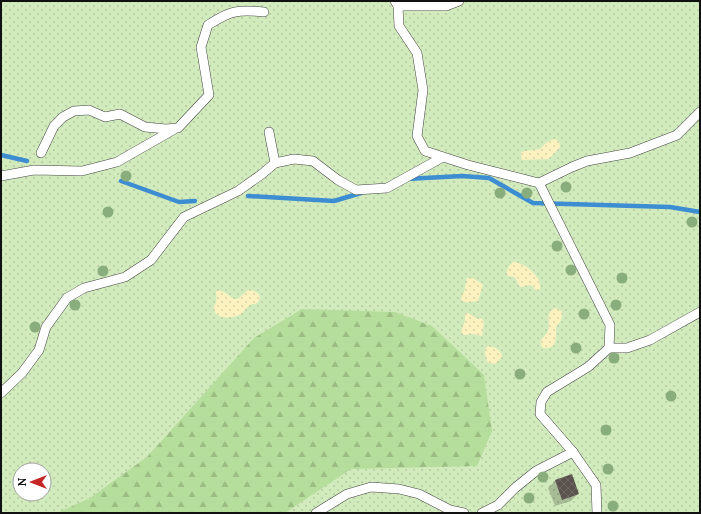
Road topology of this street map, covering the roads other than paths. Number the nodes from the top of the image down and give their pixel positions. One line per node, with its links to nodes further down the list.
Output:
1 (459, 1): 2 (lane)
2 (396, 4): 8 (lane)
3 (264, 12): 5 (lane)
4 (700, 112): 11 (lane)
5 (178, 128): 7 (lane); 10 (lane)
6 (269, 132): 9 (lane)
7 (41, 153)
8 (443, 157): 9 (lane); 11 (lane)
9 (275, 163): 14 (lane)
10 (1, 176)
11 (539, 183): 13 (lane)
12 (700, 312): 13 (lane)
13 (609, 348): 15 (lane)
14 (1, 393)
15 (573, 452): 18 (lane); 19 (lane)
16 (316, 513): 17 (lane)
17 (464, 513)
18 (482, 513)
19 (597, 513)

